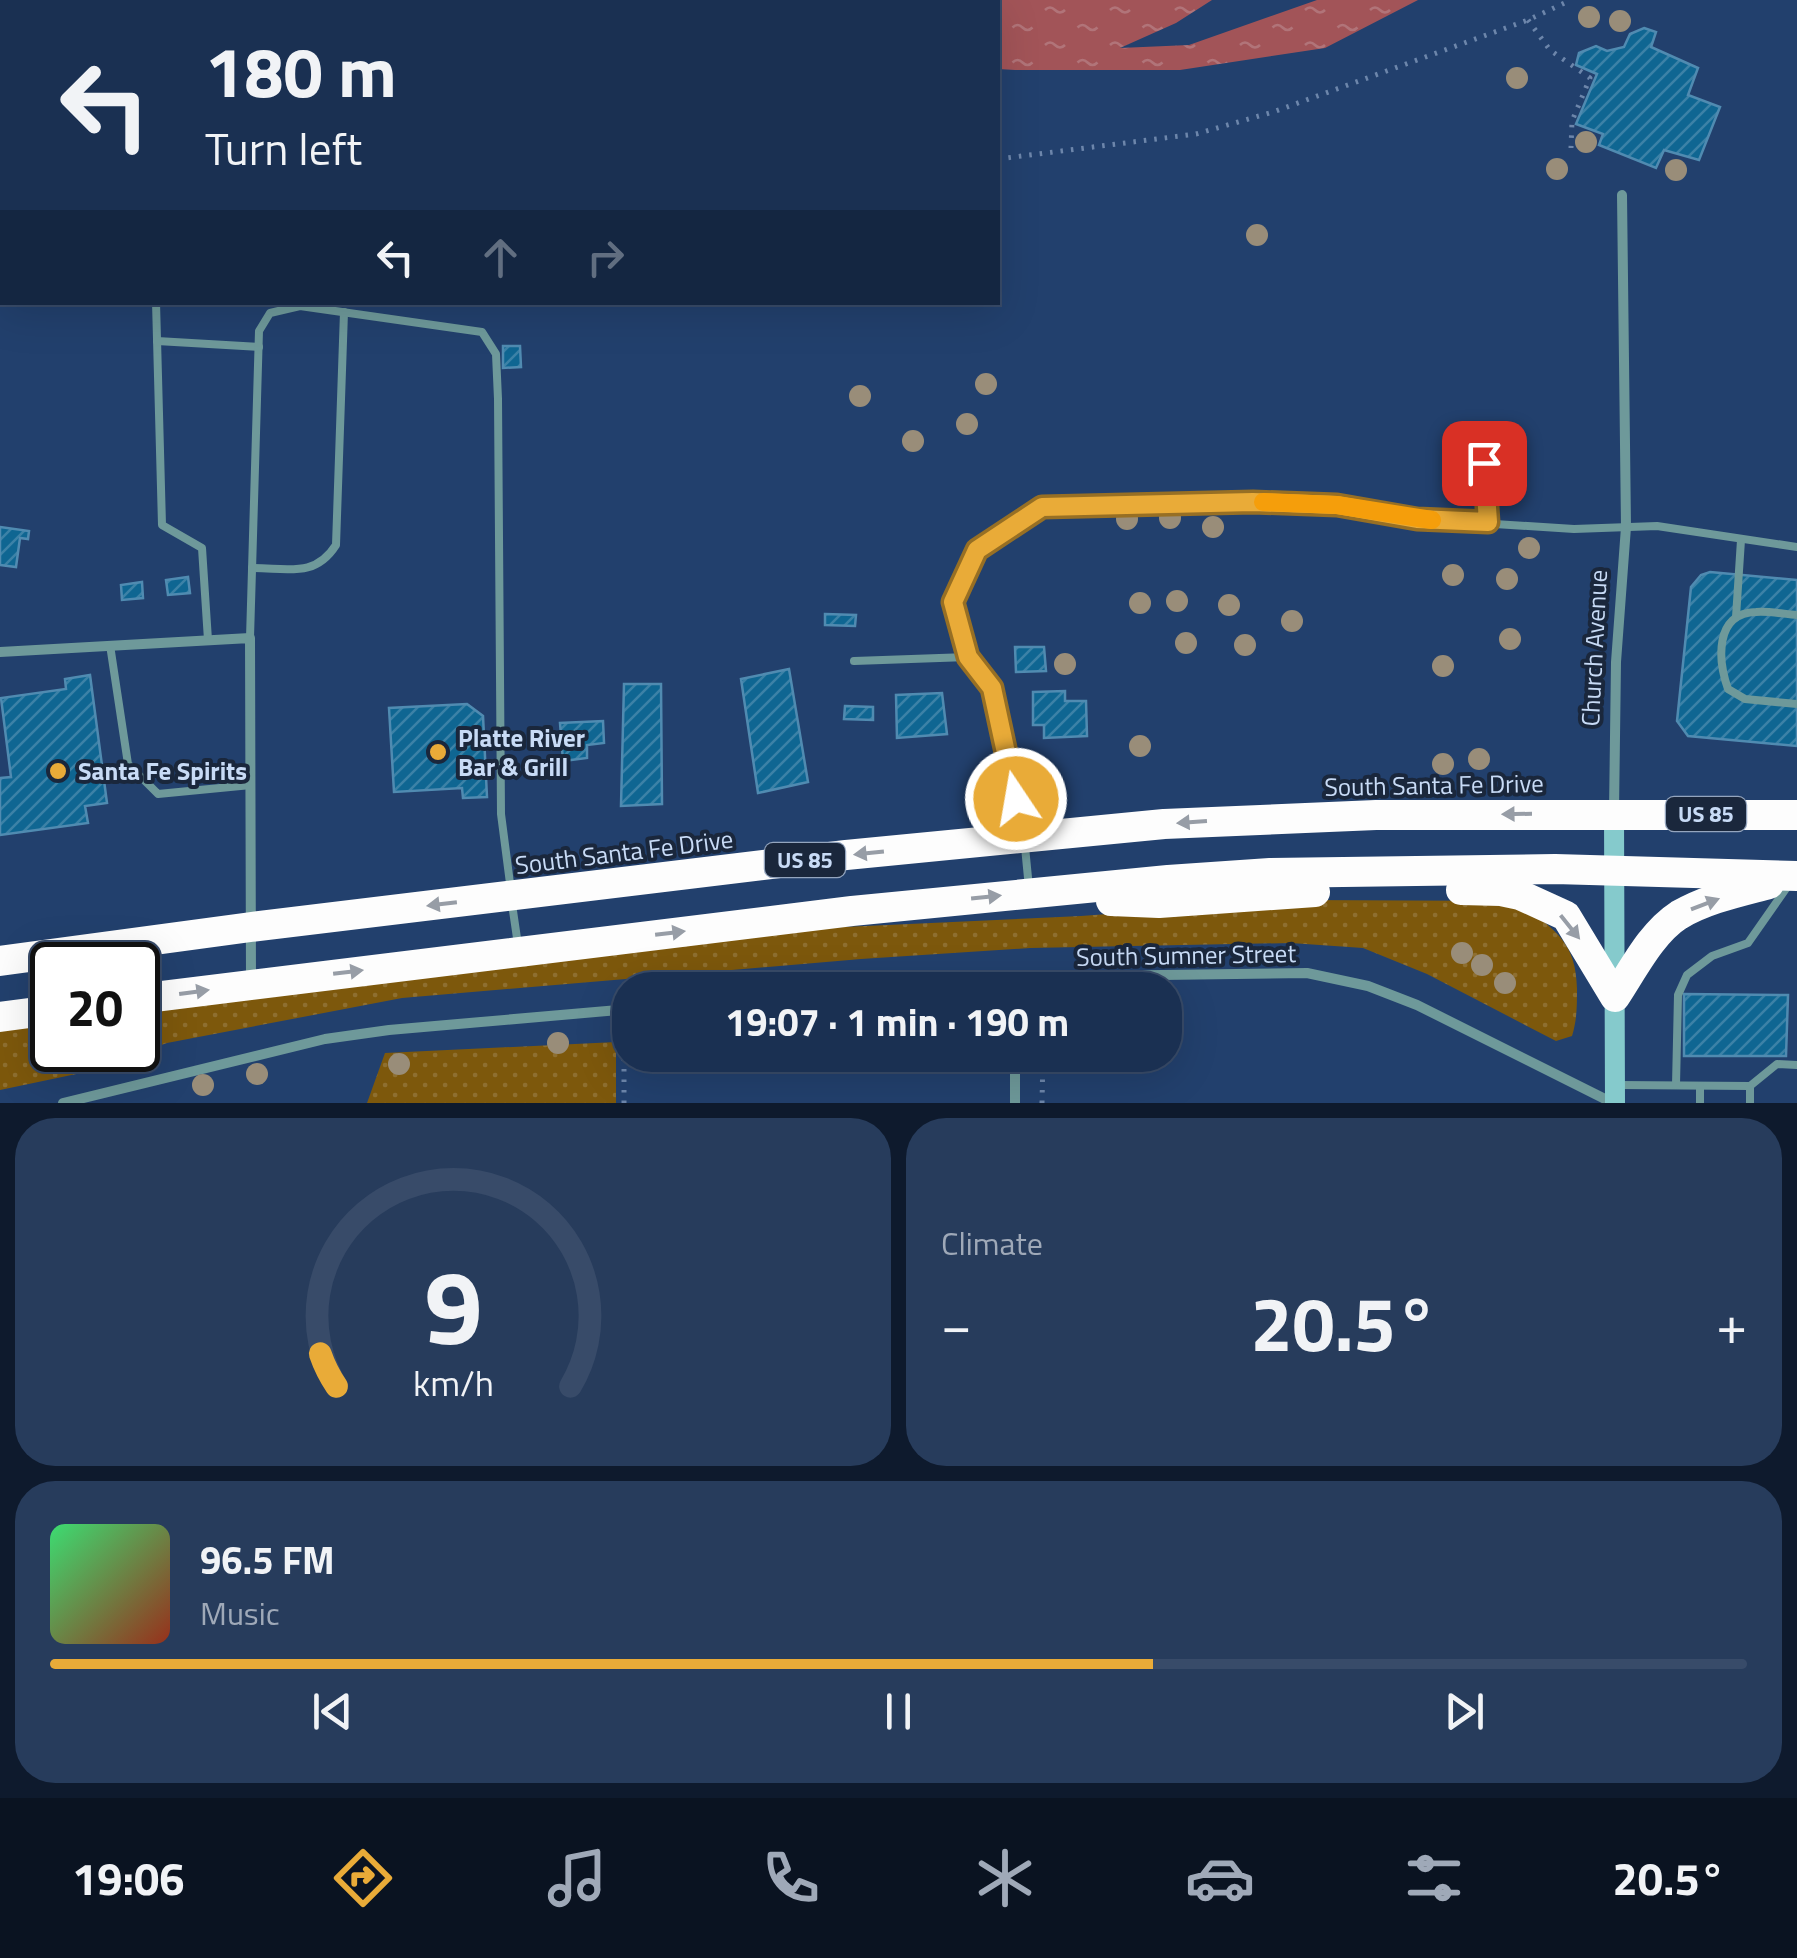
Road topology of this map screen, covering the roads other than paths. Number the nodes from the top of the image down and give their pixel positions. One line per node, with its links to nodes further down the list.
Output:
1 (1622, 196): 8 (street, Church Avenue)
2 (156, 305): 4 (lane)
3 (344, 312): 5 (lane); 11 (lane); 29 (lane)
4 (157, 341): 5 (lane); 15 (lane)
5 (258, 347): 11 (lane)
6 (1484, 438): 7 (lane)
7 (1488, 522): 8 (lane); 18 (lane)
8 (1626, 527): 9 (lane); 22 (street, Church Avenue)
9 (1740, 540): 10 (lane); 13 (lane)
10 (1797, 547)
11 (252, 568): 14 (lane)
12 (1797, 615): 13 (lane)
13 (1736, 617): 20 (lane)
14 (250, 638): 15 (street); 21 (street)
15 (208, 640): 16 (street)
16 (110, 646): 17 (street); 21 (lane)
17 (0, 652)
18 (968, 657): 19 (lane); 24 (lane)
19 (854, 662)
20 (1797, 704)
21 (251, 785): 30 (street)
22 (1614, 813): 23 (highway, South Santa Fe Drive / US 85); 24 (highway, South Santa Fe Drive / US 85, one-way to 24); 25 (street, Church Avenue)
23 (1797, 815)
24 (1024, 836): 28 (lane); 29 (highway, South Santa Fe Drive / US 85, one-way to 29)
25 (1614, 869): 26 (highway, US 85); 27 (highway, US 85); 36 (street, Church Avenue)
26 (1796, 876): 36 (highway, one-way to 26); 42 (lane)
27 (1066, 889): 28 (highway, US 85); 36 (highway, one-way to 36)
28 (1030, 892): 31 (highway, US 85, one-way to 28)
29 (511, 895): 30 (highway, South Santa Fe Drive / US 85, one-way to 30); 31 (lane)
30 (251, 927): 32 (highway, South Santa Fe Drive / US 85); 34 (street)
31 (518, 951): 34 (highway, US 85, one-way to 31)
32 (0, 961)
33 (1182, 974): 45 (street, South Sumner Street)
34 (251, 984): 35 (highway, US 85, one-way to 34)
35 (160, 996)
36 (1616, 996): 45 (street, Church Avenue)
37 (612, 1011): 46 (street)
38 (30, 1013): 39 (highway)
39 (0, 1018)
40 (1797, 1065): 44 (lane)
41 (1015, 1072): 47 (street)
42 (1676, 1085): 43 (lane); 45 (lane)
43 (1700, 1086): 44 (lane); 48 (lane)
44 (1750, 1086): 49 (lane)
45 (1615, 1097)
46 (63, 1103)
47 (1015, 1103)
48 (1700, 1103)
49 (1750, 1103)

